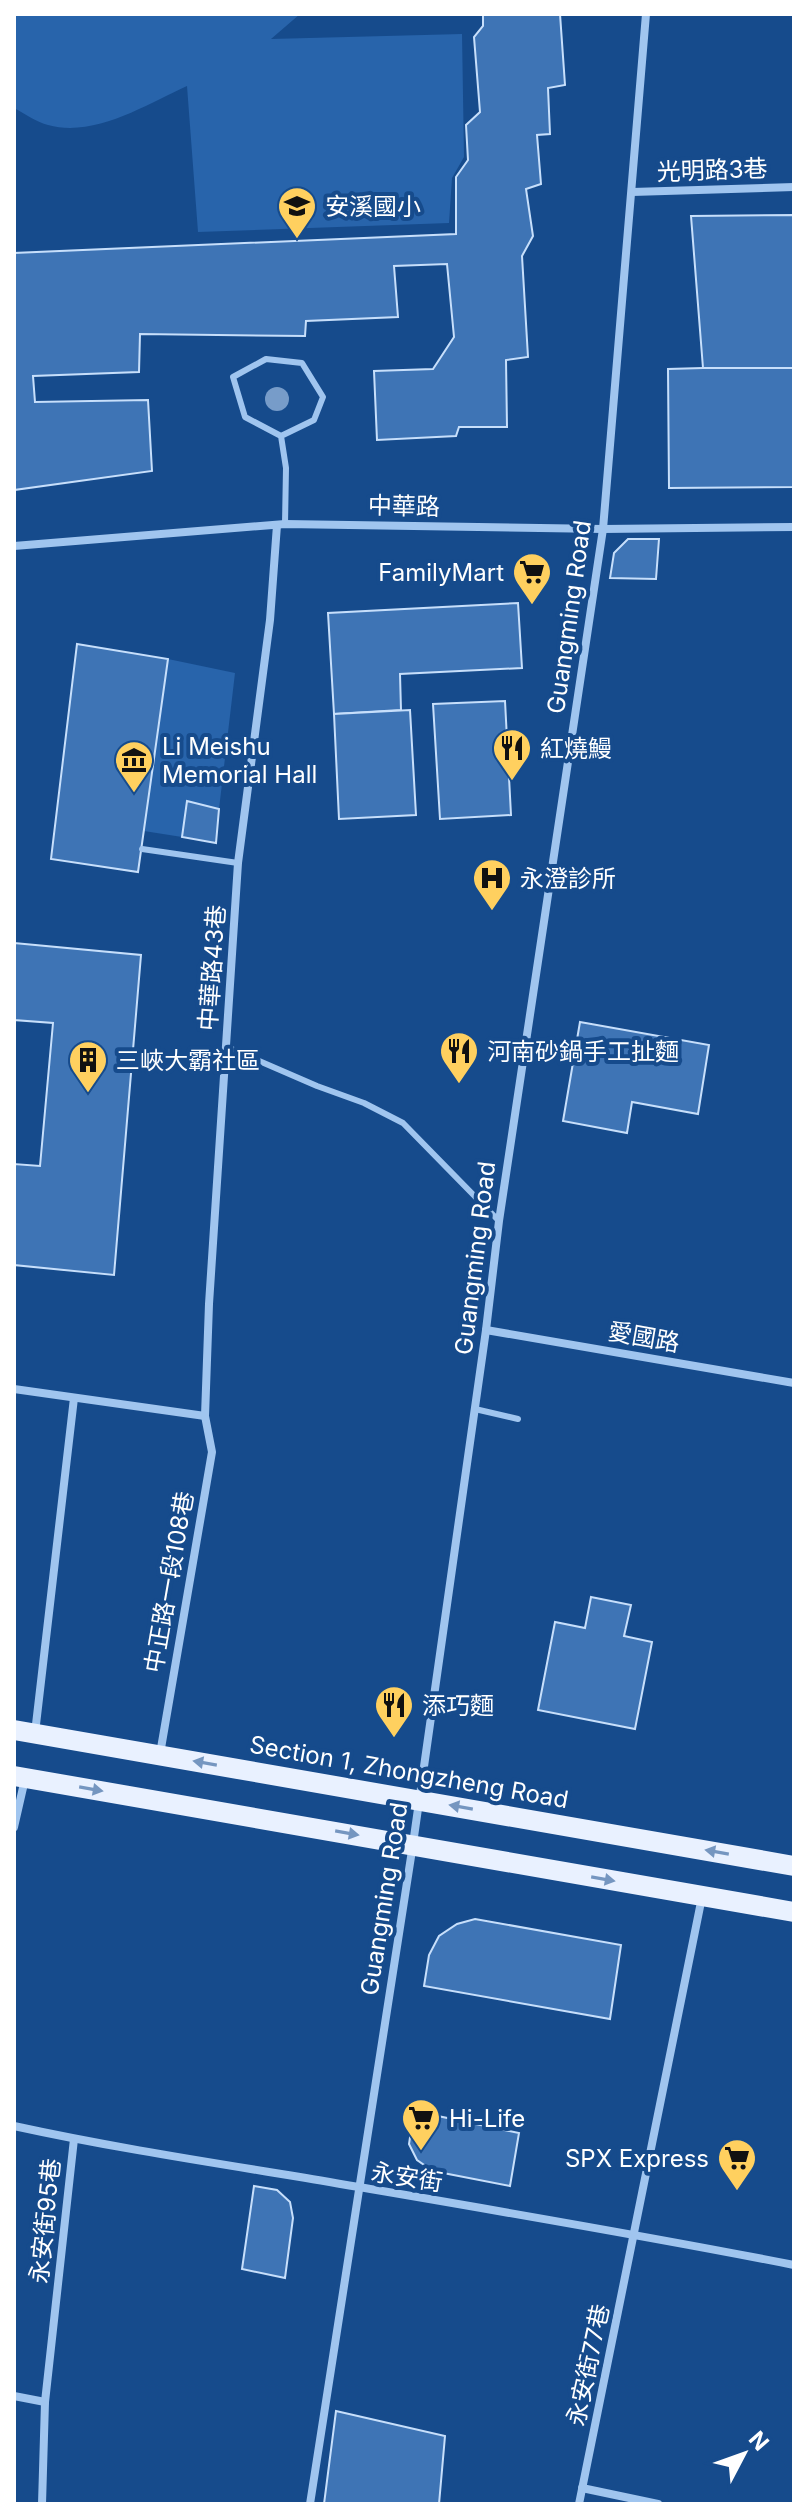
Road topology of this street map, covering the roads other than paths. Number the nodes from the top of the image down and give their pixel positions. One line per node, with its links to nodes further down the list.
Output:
1 (646, 14): 3 (street, Guangming Road)
2 (794, 187): 3 (street, 光明路3巷)
3 (632, 192): 7 (street, Guangming Road)
4 (281, 436): 4 (lane); 5 (lane)
5 (281, 524): 7 (street, 中華路); 8 (street, 中華路); 10 (street, 中華路43巷)
6 (794, 527): 7 (street, 中華路)
7 (603, 529): 12 (street, Guangming Road)
8 (14, 546)
9 (142, 849): 10 (lane)
10 (238, 863): 11 (street, 中華路43巷)
11 (227, 1047): 12 (lane); 18 (street, 中華路43巷)
12 (499, 1221): 13 (street, Guangming Road)
13 (486, 1330): 14 (street, 愛國路); 17 (street, Guangming Road)
14 (794, 1383)
15 (14, 1389): 16 (street)
16 (74, 1398): 18 (street); 20 (street)
17 (475, 1409): 19 (lane); 23 (street, Guangming Road)
18 (205, 1416): 21 (street, 中正路一段108巷)
19 (518, 1419)
20 (24, 1732): 21 (main road, Section 1, Zhongzheng Road)
21 (159, 1755): 23 (main road, Section 1, Zhongzheng Road, one-way to 21)
22 (20, 1777): 24 (street); 25 (main road, one-way to 25)
23 (419, 1800): 25 (street, Guangming Road); 26 (main road, Section 1, Zhongzheng Road, one-way to 23)
24 (14, 1827)
25 (413, 1844): 27 (main road, one-way to 27); 31 (street, Guangming Road)
26 (794, 1866)
27 (702, 1897): 28 (main road); 32 (street, 永安街77巷)
28 (794, 1912)
29 (14, 2126): 30 (street, 永安街)
30 (74, 2139): 31 (street, 永安街); 35 (street, 永安街95巷)
31 (359, 2189): 32 (street, 永安街); 38 (street, Guangming Road)
32 (636, 2234): 33 (street, 永安街); 36 (street, 永安街77巷)
33 (794, 2265)
34 (14, 2396): 35 (street)
35 (45, 2402): 37 (street, 永安街95巷)
36 (582, 2488): 39 (street, 永安街77巷); 40 (street)
37 (42, 2504)
38 (310, 2504)
39 (579, 2504)
40 (658, 2504)

